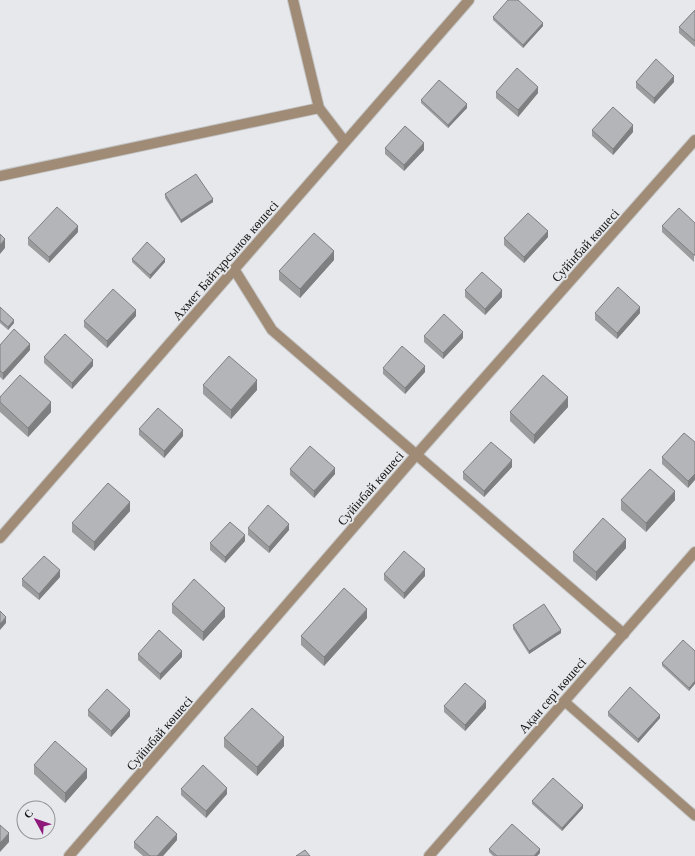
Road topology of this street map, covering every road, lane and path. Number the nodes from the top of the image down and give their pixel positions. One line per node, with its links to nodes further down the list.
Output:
1 (293, 0): 3 (street)
2 (469, 0): 5 (street, Ахмет Байтұрсынов көшесі)
3 (319, 108): 5 (street); 6 (street)
4 (695, 140): 8 (street, Суйінбай көшесі)
5 (345, 142): 7 (street, Ахмет Байтұрсынов көшесі)
6 (0, 176)
7 (234, 269): 8 (street); 9 (street, Ахмет Байтұрсынов көшесі)
8 (417, 454): 11 (street); 14 (street, Суйінбай көшесі)
9 (0, 538)
10 (695, 552): 11 (street, Ақан сері көшесі)
11 (624, 634): 12 (street, Ақан сері көшесі)
12 (564, 701): 13 (lane); 15 (street, Ақан сері көшесі)
13 (695, 816)
14 (70, 856)
15 (429, 856)

